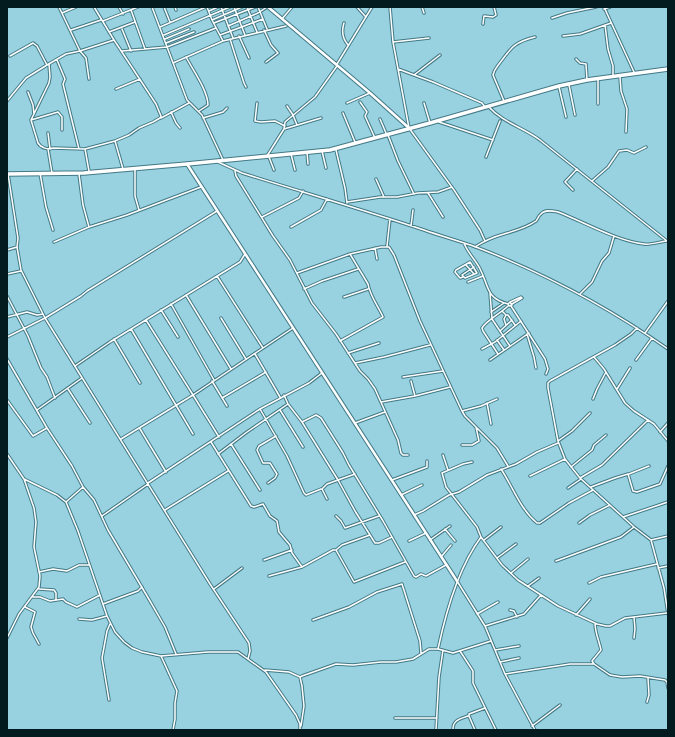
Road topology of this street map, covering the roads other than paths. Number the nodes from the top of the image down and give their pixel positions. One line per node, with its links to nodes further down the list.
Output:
1 (59, 7): 34 (street)
2 (76, 7): 34 (street)
3 (94, 7): 47 (street)
4 (119, 7): 36 (street)
5 (138, 7): 28 (street)
6 (152, 7): 59 (street)
7 (164, 7): 50 (street)
8 (174, 7): 29 (street)
9 (206, 7): 32 (street); 50 (street)
10 (218, 7): 32 (street)
11 (221, 7): 30 (street)
12 (230, 7): 30 (street)
13 (234, 7): 31 (street)
14 (242, 7): 31 (street)
15 (255, 7): 26 (street)
16 (258, 7): 33 (street)
17 (268, 7): 33 (street); 45 (street)
18 (292, 7): 45 (street)
19 (357, 7): 41 (street)
20 (372, 7): 41 (street)
21 (390, 7): 82 (street)
22 (422, 7): 35 (street)
23 (494, 7): 55 (street)
24 (596, 7): 42 (street)
25 (610, 7): 27 (street)
26 (248, 8): 39 (street); 40 (street)
27 (604, 8): 54 (street)
28 (131, 10): 36 (street); 49 (street)
29 (176, 10)
30 (222, 10): 37 (street); 38 (street)
31 (236, 10): 37 (street); 39 (street)
32 (208, 11): 38 (street)
33 (260, 12): 40 (street); 44 (street)
34 (62, 13): 64 (street)
35 (424, 13)
36 (122, 14): 47 (street)
37 (224, 14): 43 (street); 46 (street)
38 (210, 15): 46 (street); 71 (street)
39 (237, 15): 43 (street); 48 (street)
40 (251, 16): 48 (street); 52 (street)
41 (366, 17): 84 (street)
42 (552, 18)
43 (226, 19): 51 (street); 57 (street)
44 (263, 19): 52 (street); 66 (street)
45 (282, 19): 99 (street)
46 (212, 20): 51 (street)
47 (102, 21): 64 (street); 68 (street)
48 (240, 21): 57 (street); 60 (street)
49 (135, 22): 61 (street); 86 (street)
50 (170, 22): 59 (street)
51 (214, 23): 62 (street)
52 (254, 23): 60 (street); 70 (street)
53 (344, 23): 84 (street)
54 (611, 23): 56 (street); 102 (street)
55 (483, 24)
56 (605, 25): 75 (street); 105 (street)
57 (228, 26): 67 (street)
58 (286, 26): 66 (street)
59 (160, 27): 71 (street)
60 (242, 27): 67 (street); 73 (street)
61 (121, 28): 68 (street); 87 (street)
62 (216, 28): 72 (street); 85 (street)
63 (188, 29): 79 (street)
64 (71, 30): 88 (street)
65 (264, 30): 66 (street); 70 (street); 97 (street)
66 (267, 30)
67 (230, 31): 72 (street); 77 (street)
68 (110, 32): 80 (street)
69 (194, 32): 83 (street)
70 (257, 32): 73 (street)
71 (163, 35): 79 (street)
72 (220, 35): 81 (street)
73 (245, 35): 74 (street)
74 (238, 36): 77 (street); 93 (street)
75 (564, 36)
76 (535, 37): 117 (street)
77 (231, 38): 81 (street); 112 (street)
78 (429, 38): 82 (street)
79 (165, 39): 83 (street)
80 (114, 40): 88 (street); 89 (street)
81 (223, 41): 92 (street)
82 (393, 42): 100 (street)
83 (166, 43): 85 (street)
84 (348, 45): 99 (street)
85 (168, 47): 86 (street); 96 (street)
86 (145, 49): 87 (street)
87 (132, 50): 89 (street)
88 (80, 51): 95 (street); 107 (street)
89 (122, 52): 108 (street)
90 (440, 55): 103 (street)
91 (10, 56): 98 (street)
92 (186, 57): 96 (street); 127 (street)
93 (249, 58)
94 (576, 59): 109 (street)
95 (57, 60): 98 (street); 158 (street)
96 (173, 62): 119 (street)
97 (266, 62)
98 (48, 64): 116 (street); 130 (street)
99 (337, 65): 115 (street); 131 (street)
100 (398, 69): 103 (street); 145 (street)
101 (668, 69): 102 (main road)
102 (634, 72): 104 (main road)
103 (414, 75): 125 (street)
104 (620, 75): 105 (main road); 148 (street)
105 (613, 76): 106 (main road)
106 (597, 78): 109 (main road); 123 (street)
107 (89, 79)
108 (140, 79): 113 (street); 134 (street)
109 (587, 80): 110 (main road)
110 (569, 84): 111 (main road); 132 (street)
111 (559, 86): 117 (main road); 133 (street)
112 (246, 87)
113 (116, 89)
114 (28, 92): 130 (street)
115 (370, 93): 122 (street); 145 (street)
116 (7, 101)
117 (504, 101): 125 (main road)
118 (360, 102): 151 (street)
119 (189, 103): 127 (street); 128 (street)
120 (258, 103): 143 (street)
121 (424, 103): 141 (street)
122 (347, 104)
123 (598, 104)
124 (287, 106): 131 (street)
125 (487, 106): 139 (main road); 172 (street)
126 (227, 108): 135 (street)
127 (200, 111): 135 (street)
128 (171, 112): 134 (street); 144 (street)
129 (343, 113): 154 (street)
130 (34, 114): 138 (street)
131 (293, 115): 142 (street); 143 (street)
132 (575, 115)
133 (566, 117)
134 (160, 118): 152 (street)
135 (203, 118): 165 (street)
136 (321, 118): 142 (street)
137 (380, 119): 150 (street)
138 (31, 120): 147 (street); 157 (street)
139 (437, 121): 141 (main road); 153 (street)
140 (500, 121): 153 (street)
141 (430, 123): 145 (main road)
142 (297, 125): 146 (street)
143 (285, 126): 146 (street)
144 (180, 128)
145 (409, 128): 150 (main road); 184 (street)
146 (284, 129): 163 (street)
147 (62, 130)
148 (626, 132)
149 (48, 134): 157 (street)
150 (387, 135): 151 (main road); 188 (street)
151 (375, 138): 154 (main road)
152 (115, 140): 159 (street); 171 (street)
153 (493, 140): 164 (street)
154 (355, 144): 156 (main road)
155 (646, 147): 182 (street)
156 (336, 148): 160 (main road); 191 (street)
157 (49, 149): 158 (street); 178 (street)
158 (79, 149): 159 (street)
159 (85, 149): 176 (street)
160 (322, 151): 161 (main road); 170 (street)
161 (307, 152): 162 (main road); 168 (street)
162 (291, 154): 163 (main road); 175 (street)
163 (268, 156): 165 (main road); 174 (street)
164 (486, 157)
165 (223, 160): 166 (main road)
166 (216, 161): 167 (main road); 173 (street)
167 (187, 164): 169 (main road); 183 (street)
168 (308, 164)
169 (135, 168): 171 (main road); 192 (street)
170 (326, 168)
171 (123, 169): 176 (main road)
172 (577, 169): 182 (street); 185 (street)
173 (235, 170): 186 (street); 195 (street)
174 (274, 170)
175 (295, 170)
176 (89, 172): 179 (main road)
177 (40, 173): 178 (main road); 180 (main road); 201 (street)
178 (52, 173): 179 (main road)
179 (79, 173): 199 (street)
180 (7, 174): 208 (street)
181 (376, 179): 189 (street)
182 (592, 181): 204 (street)
183 (201, 187): 192 (street); 194 (street)
184 (452, 187): 187 (street); 203 (street)
185 (573, 190)
186 (303, 191): 190 (street); 195 (street)
187 (428, 193): 188 (street); 196 (street)
188 (414, 194): 189 (street)
189 (384, 197): 191 (street)
190 (326, 199): 191 (street); 200 (street)
191 (347, 204): 197 (street)
192 (139, 210): 199 (street)
193 (413, 210): 198 (street)
194 (217, 211): 212 (street); 248 (street)
195 (262, 217): 220 (street)
196 (443, 217)
197 (390, 219): 198 (street); 207 (street)
198 (411, 226): 206 (street)
199 (89, 227): 205 (street)
200 (291, 227)
201 (53, 230)
202 (614, 236): 203 (street); 204 (street); 231 (street)
203 (485, 241): 209 (street)
204 (668, 241)
205 (54, 242)
206 (464, 243): 209 (street); 224 (street)
207 (387, 246): 210 (street); 272 (street)
208 (17, 247): 211 (street); 219 (street)
209 (475, 247): 231 (street)
210 (375, 248): 213 (street); 214 (street)
211 (7, 250)
212 (245, 254): 223 (street); 257 (street)
213 (350, 254): 217 (street); 220 (street)
214 (377, 259)
215 (466, 264): 216 (street); 218 (street); 225 (street)
216 (474, 267): 218 (street); 222 (street)
217 (358, 268): 228 (street); 229 (street)
218 (470, 269): 222 (street); 225 (street)
219 (21, 270): 221 (street); 245 (street)
220 (297, 273): 228 (street)
221 (7, 274)
222 (475, 274): 225 (street); 226 (street)
223 (217, 276): 232 (street); 274 (street)
224 (483, 276): 226 (street); 230 (street)
225 (463, 277)
226 (478, 277): 227 (street)
227 (468, 282)
228 (304, 289): 269 (street)
229 (368, 289): 234 (street); 269 (street)
230 (490, 293): 237 (street); 243 (street)
231 (580, 294): 258 (street)
232 (186, 295): 238 (street); 292 (street)
233 (7, 296): 244 (street)
234 (344, 297)
235 (522, 297): 239 (street)
236 (668, 301): 261 (street)
237 (504, 303): 240 (street); 243 (street)
238 (171, 304): 241 (street); 300 (street)
239 (511, 304): 240 (street); 240 (street); 253 (street)
240 (508, 305): 242 (street)
241 (161, 310): 251 (street); 265 (street)
242 (502, 311): 246 (street); 250 (street)
243 (492, 312): 250 (street)
244 (16, 314): 245 (street); 247 (street); 256 (street)
245 (43, 314): 248 (street)
246 (506, 315): 252 (street); 254 (street)
247 (7, 316)
248 (45, 318): 256 (street); 289 (street)
249 (221, 318): 285 (street)
250 (492, 319): 260 (street); 271 (street)
251 (146, 320): 259 (street); 306 (street)
252 (512, 320): 254 (street); 255 (street)
253 (521, 321): 255 (street); 262 (street)
254 (506, 325): 260 (street)
255 (516, 326): 263 (street)
256 (23, 328): 264 (street); 310 (street)
257 (293, 328): 274 (street); 296 (street)
258 (638, 328): 261 (street); 281 (street)
259 (131, 329): 267 (street); 318 (street)
260 (500, 330): 263 (street)
261 (645, 333): 266 (street)
262 (528, 334): 273 (street); 290 (street); 297 (street)
263 (503, 335): 268 (street); 273 (street)
264 (7, 337)
265 (178, 337)
266 (652, 338): 276 (street); 287 (street)
267 (114, 339): 289 (street); 302 (street)
268 (497, 340): 271 (street); 277 (street)
269 (340, 341): 278 (street)
270 (379, 343): 278 (street)
271 (492, 344): 275 (street); 280 (street)
272 (430, 345): 288 (street); 293 (street)
273 (510, 346): 277 (street)
274 (263, 348): 279 (street)
275 (482, 349)
276 (668, 349)
277 (504, 350): 280 (street)
278 (348, 353): 288 (street)
279 (255, 354): 285 (street); 294 (street)
280 (498, 354): 286 (street)
281 (596, 355): 282 (street); 284 (street)
282 (593, 357): 284 (street); 343 (street)
283 (7, 359): 321 (street)
284 (596, 359): 295 (street)
285 (246, 360): 292 (street)
286 (490, 360)
287 (636, 360)
288 (355, 363): 315 (street)
289 (74, 367): 299 (street)
290 (536, 368)
291 (630, 368): 305 (street)
292 (231, 369): 300 (street)
293 (443, 371): 298 (street); 303 (street)
294 (266, 372): 309 (street); 311 (street)
295 (606, 372): 305 (street); 313 (street)
296 (322, 373): 307 (street); 331 (street)
297 (546, 374)
298 (403, 377)
299 (82, 378): 304 (street); 341 (street)
300 (213, 381): 306 (street); 311 (street)
301 (411, 381): 308 (street)
302 (140, 383)
303 (450, 387): 308 (street); 323 (street)
304 (67, 389): 310 (street); 329 (street)
305 (617, 389): 327 (street)
306 (193, 395): 318 (street); 340 (street)
307 (284, 396): 309 (street); 317 (street)
308 (415, 396): 315 (street)
309 (280, 397): 320 (street)
310 (55, 398): 321 (street)
311 (222, 398): 319 (street)
312 (497, 399): 316 (street)
313 (593, 399)
314 (7, 400): 334 (street)
315 (381, 402): 324 (street)
316 (487, 403): 323 (street); 332 (street)
317 (288, 404): 322 (street); 328 (street)
318 (175, 405): 335 (street); 337 (street)
319 (227, 406)
320 (260, 409): 326 (street); 340 (street)
321 (37, 410): 334 (street)
322 (280, 410): 326 (street); 347 (street)
323 (462, 411): 333 (street)
324 (385, 412): 331 (street); 350 (street)
325 (590, 413): 343 (street)
326 (266, 419): 339 (street); 345 (street)
327 (648, 420): 336 (street); 366 (street)
328 (302, 422): 363 (street); 368 (street)
329 (90, 423)
330 (668, 423): 336 (street)
331 (354, 424): 369 (street)
332 (491, 424)
333 (476, 427): 346 (street); 355 (street)
334 (47, 428): 373 (street)
335 (139, 428): 341 (street); 362 (street)
336 (660, 432): 344 (street)
337 (193, 434)
338 (606, 435): 358 (street)
339 (276, 436): 370 (street); 376 (street)
340 (219, 437): 342 (street)
341 (120, 439): 371 (street)
342 (211, 442): 349 (street); 362 (street)
343 (558, 442): 352 (street); 355 (street)
344 (668, 442)
345 (231, 444): 349 (street); 377 (street)
346 (462, 445)
347 (303, 447)
348 (7, 454): 367 (street)
349 (218, 454): 361 (street)
350 (408, 455)
351 (443, 455): 360 (street)
352 (565, 458): 358 (street); 365 (street)
353 (427, 461): 369 (street)
354 (472, 462): 360 (street)
355 (508, 466): 359 (street)
356 (649, 466): 364 (street)
357 (668, 466): 364 (street)
358 (571, 467): 366 (street)
359 (501, 469): 378 (street); 379 (street)
360 (448, 470): 379 (street)
361 (228, 471): 385 (street); 409 (street)
362 (166, 472): 371 (street)
363 (354, 474): 368 (street); 389 (street)
364 (628, 474): 374 (street)
365 (530, 476)
366 (581, 479): 374 (street); 375 (street)
367 (24, 480): 382 (street); 424 (street)
368 (338, 480): 376 (street); 391 (street)
369 (392, 480): 380 (street)
370 (268, 483)
371 (148, 484): 385 (street); 387 (street)
372 (422, 485): 380 (street)
373 (83, 487): 382 (street); 387 (street)
374 (591, 487): 378 (street)
375 (568, 488)
376 (322, 489): 381 (street)
377 (260, 490)
378 (593, 490): 384 (street)
379 (453, 494): 386 (street); 400 (street)
380 (401, 495): 386 (street)
381 (327, 499)
382 (66, 502): 418 (street)
383 (668, 502): 390 (street)
384 (610, 505): 390 (street); 392 (street)
385 (165, 510): 433 (street)
386 (414, 515): 397 (street)
387 (102, 516): 431 (street)
388 (336, 516): 391 (street)
389 (379, 516): 391 (street); 401 (street)
390 (622, 517): 394 (street)
391 (362, 522): 398 (street)
392 (579, 523)
393 (450, 526): 396 (street)
394 (634, 526): 404 (street); 415 (street)
395 (501, 527): 403 (street)
396 (445, 530): 402 (street); 405 (street)
397 (426, 534): 402 (street); 406 (street)
398 (370, 535): 401 (street); 410 (street)
399 (668, 536): 404 (street)
400 (481, 537): 403 (street); 428 (street)
401 (392, 538): 416 (street)
402 (430, 540): 411 (street)
403 (484, 540): 412 (street)
404 (651, 540): 417 (street)
405 (455, 541)
406 (410, 542)
407 (516, 544): 412 (street)
408 (451, 545): 411 (street)
409 (292, 550): 414 (street); 420 (street)
410 (336, 550): 416 (street); 420 (street)
411 (441, 557): 419 (street)
412 (497, 558): 425 (street)
413 (528, 559): 425 (street)
414 (264, 560)
415 (556, 561)
416 (405, 562): 419 (street)
417 (657, 564): 423 (street); 429 (street)
418 (89, 565): 424 (street); 434 (street)
419 (446, 565): 428 (street)
420 (302, 566): 426 (street)
421 (668, 566): 423 (street)
422 (242, 568): 433 (street)
423 (658, 568): 443 (street)
424 (39, 572): 432 (street)
425 (511, 574): 430 (street)
426 (269, 576)
427 (539, 578): 430 (street)
428 (457, 581): 444 (street); 459 (street)
429 (589, 584)
430 (528, 586): 435 (street)
431 (142, 587): 440 (street); 464 (street)
432 (38, 589): 436 (street); 438 (street)
433 (214, 589): 467 (street)
434 (100, 595): 438 (street); 440 (street)
435 (541, 595): 445 (street); 447 (street)
436 (32, 597): 438 (street); 441 (street)
437 (590, 599): 445 (street)
438 (56, 600)
439 (498, 602): 444 (street)
440 (103, 604): 446 (street)
441 (24, 607): 454 (street); 457 (street)
442 (510, 610): 447 (street)
443 (667, 613): 448 (street)
444 (477, 614): 453 (street)
445 (576, 615): 451 (street)
446 (107, 616): 449 (street); 452 (street)
447 (517, 617): 453 (street)
448 (634, 617): 451 (street); 455 (street)
449 (78, 619)
450 (313, 620): 463 (street)
451 (595, 623): 469 (street)
452 (111, 624): 465 (street); 475 (street)
453 (485, 626): 456 (street)
454 (7, 638)
455 (634, 638)
456 (491, 641): 461 (street); 462 (street)
457 (39, 644)
458 (519, 646): 461 (street)
459 (438, 649): 460 (street); 463 (street)
460 (443, 650): 462 (street); 481 (street)
461 (495, 650): 468 (street)
462 (460, 651): 478 (street)
463 (422, 653): 472 (street)
464 (176, 654): 465 (street); 467 (street)
465 (161, 656): 483 (street)
466 (519, 658): 468 (street)
467 (248, 659): 470 (street)
468 (500, 662): 471 (street)
469 (594, 664): 471 (street); 473 (street)
470 (263, 670): 472 (street); 484 (street)
471 (505, 674): 482 (street)
472 (300, 677): 484 (street)
473 (648, 678): 474 (street); 476 (street)
474 (668, 688)
475 (109, 700)
476 (647, 702)
477 (560, 706): 482 (street)
478 (485, 708): 479 (street); 489 (street)
479 (469, 716): 487 (street); 488 (street)
480 (394, 718): 481 (street)
481 (437, 718): 485 (street)
482 (532, 726): 490 (street)
483 (173, 730)
484 (301, 730)
485 (436, 730)
486 (449, 730): 487 (street)
487 (453, 730)
488 (475, 730)
489 (496, 730)
490 (535, 730)

